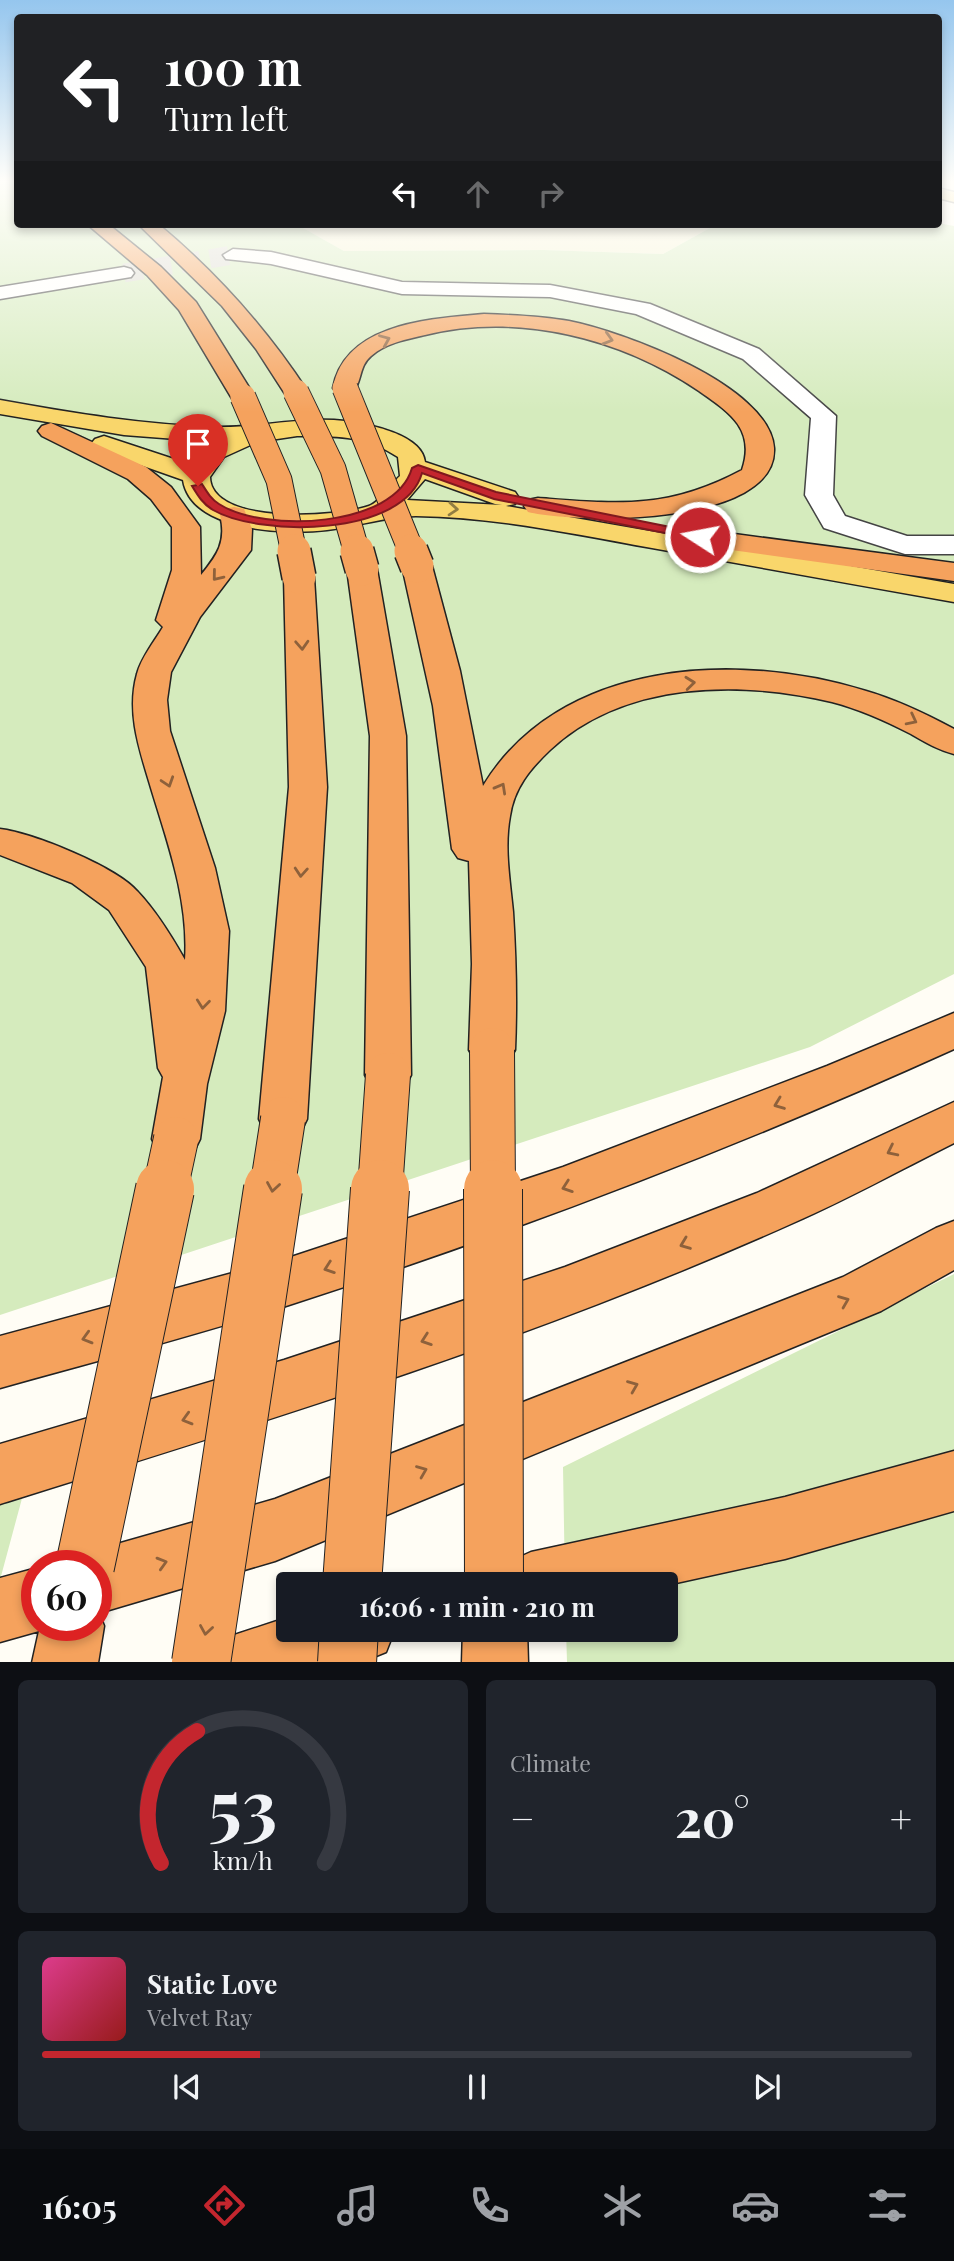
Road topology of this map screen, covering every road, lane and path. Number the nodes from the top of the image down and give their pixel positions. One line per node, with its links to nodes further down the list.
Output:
1 (137, 258): 45 (highway, one-way to 45, bridge)
2 (188, 258): 34 (highway, bridge)
3 (265, 258): 16 (lane)
4 (124, 273): 5 (lane)
5 (0, 293)
6 (0, 407): 9 (main road)
7 (0, 421): 8 (main road)
8 (51, 431): 11 (main road); 20 (highway)
9 (251, 435): 10 (main road); 11 (main road)
10 (418, 468): 12 (main road); 13 (main road)
11 (197, 476): 14 (main road)
12 (538, 506): 15 (main road); 25 (highway, one-way to 12, bridge)
13 (384, 508): 14 (main road); 19 (main road, one-way to 19)
14 (234, 515): 20 (highway, one-way to 20)
15 (727, 542): 17 (highway); 18 (main road)
16 (954, 545)
17 (954, 572)
18 (954, 584)
19 (954, 593)
20 (154, 672): 27 (highway, one-way to 27)
21 (954, 743): 25 (highway, one-way to 21)
22 (0, 842): 27 (highway)
23 (954, 1014): 26 (highway)
24 (954, 1030): 26 (highway)
25 (492, 1050): 35 (highway, bridge)
26 (843, 1079): 30 (highway, one-way to 30)
27 (184, 1084): 33 (highway, bridge)
28 (954, 1121): 31 (highway, one-way to 31)
29 (954, 1244): 37 (highway, one-way to 29)
30 (0, 1362)
31 (0, 1474)
32 (954, 1481): 36 (highway)
33 (88, 1550)
34 (353, 1572)
35 (494, 1572)
36 (585, 1572)
37 (112, 1577)
38 (21, 1604): 39 (highway)
39 (0, 1610)
40 (69, 1641): 44 (highway)
41 (315, 1642): 46 (highway)
42 (348, 1642): 47 (highway, bridge)
43 (495, 1642): 48 (highway)
44 (65, 1662)
45 (201, 1662)
46 (242, 1662)
47 (346, 1662)
48 (495, 1662)

